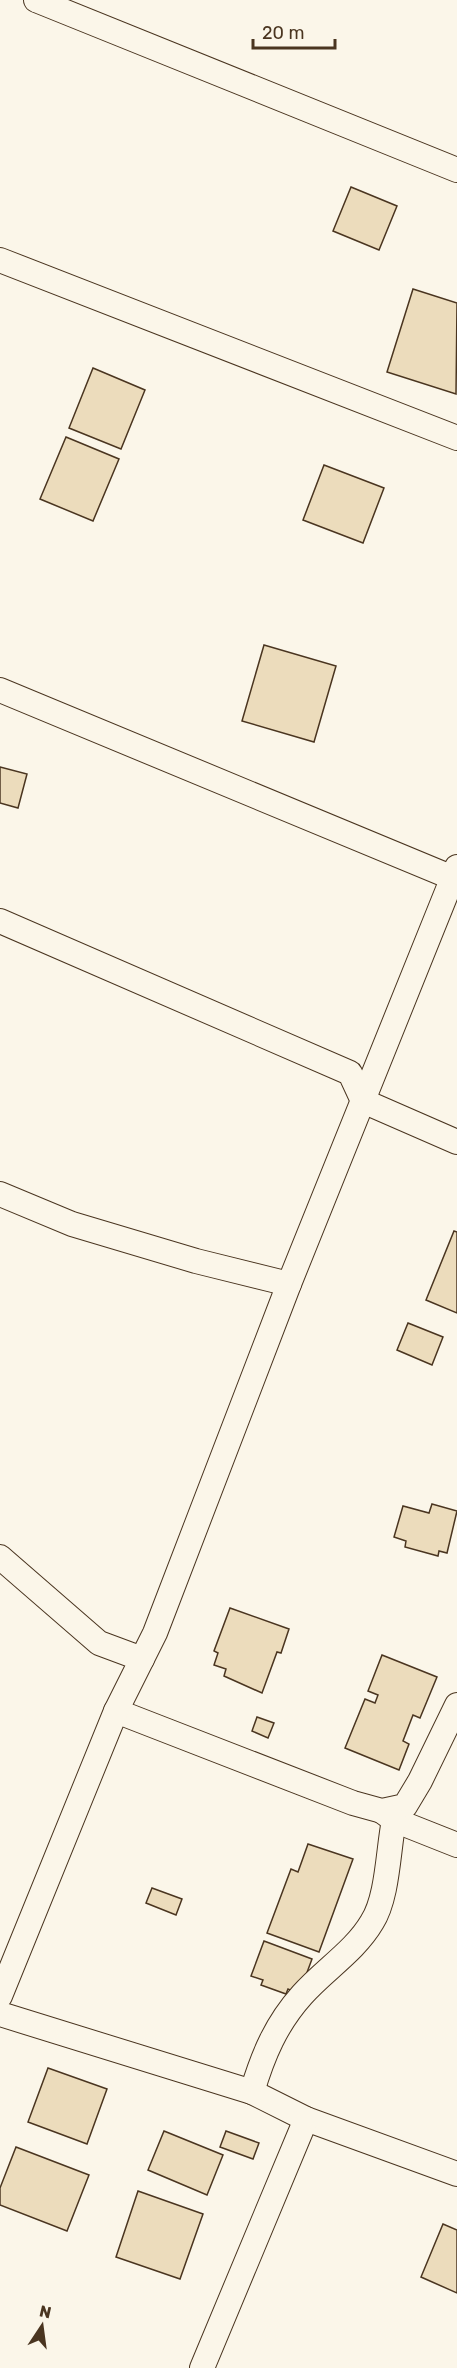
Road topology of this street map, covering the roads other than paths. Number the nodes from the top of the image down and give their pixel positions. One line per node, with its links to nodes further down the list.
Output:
1 (36, 0): 2 (street)
2 (457, 170)
3 (0, 260): 4 (street)
4 (457, 438)
5 (0, 690): 6 (street)
6 (455, 873): 8 (street)
7 (0, 921): 8 (street)
8 (363, 1101): 9 (street); 11 (street)
9 (457, 1142)
10 (0, 1194): 11 (street)
11 (289, 1284): 13 (street)
12 (0, 1557): 13 (street)
13 (142, 1659): 15 (street)
14 (457, 1706): 16 (street)
15 (116, 1711): 16 (street); 18 (street)
16 (388, 1815): 17 (street); 20 (street)
17 (457, 1845)
18 (0, 1996)
19 (0, 2014): 20 (street)
20 (252, 2092): 21 (street)
21 (306, 2119): 22 (street); 23 (street)
22 (457, 2174)
23 (202, 2368)

